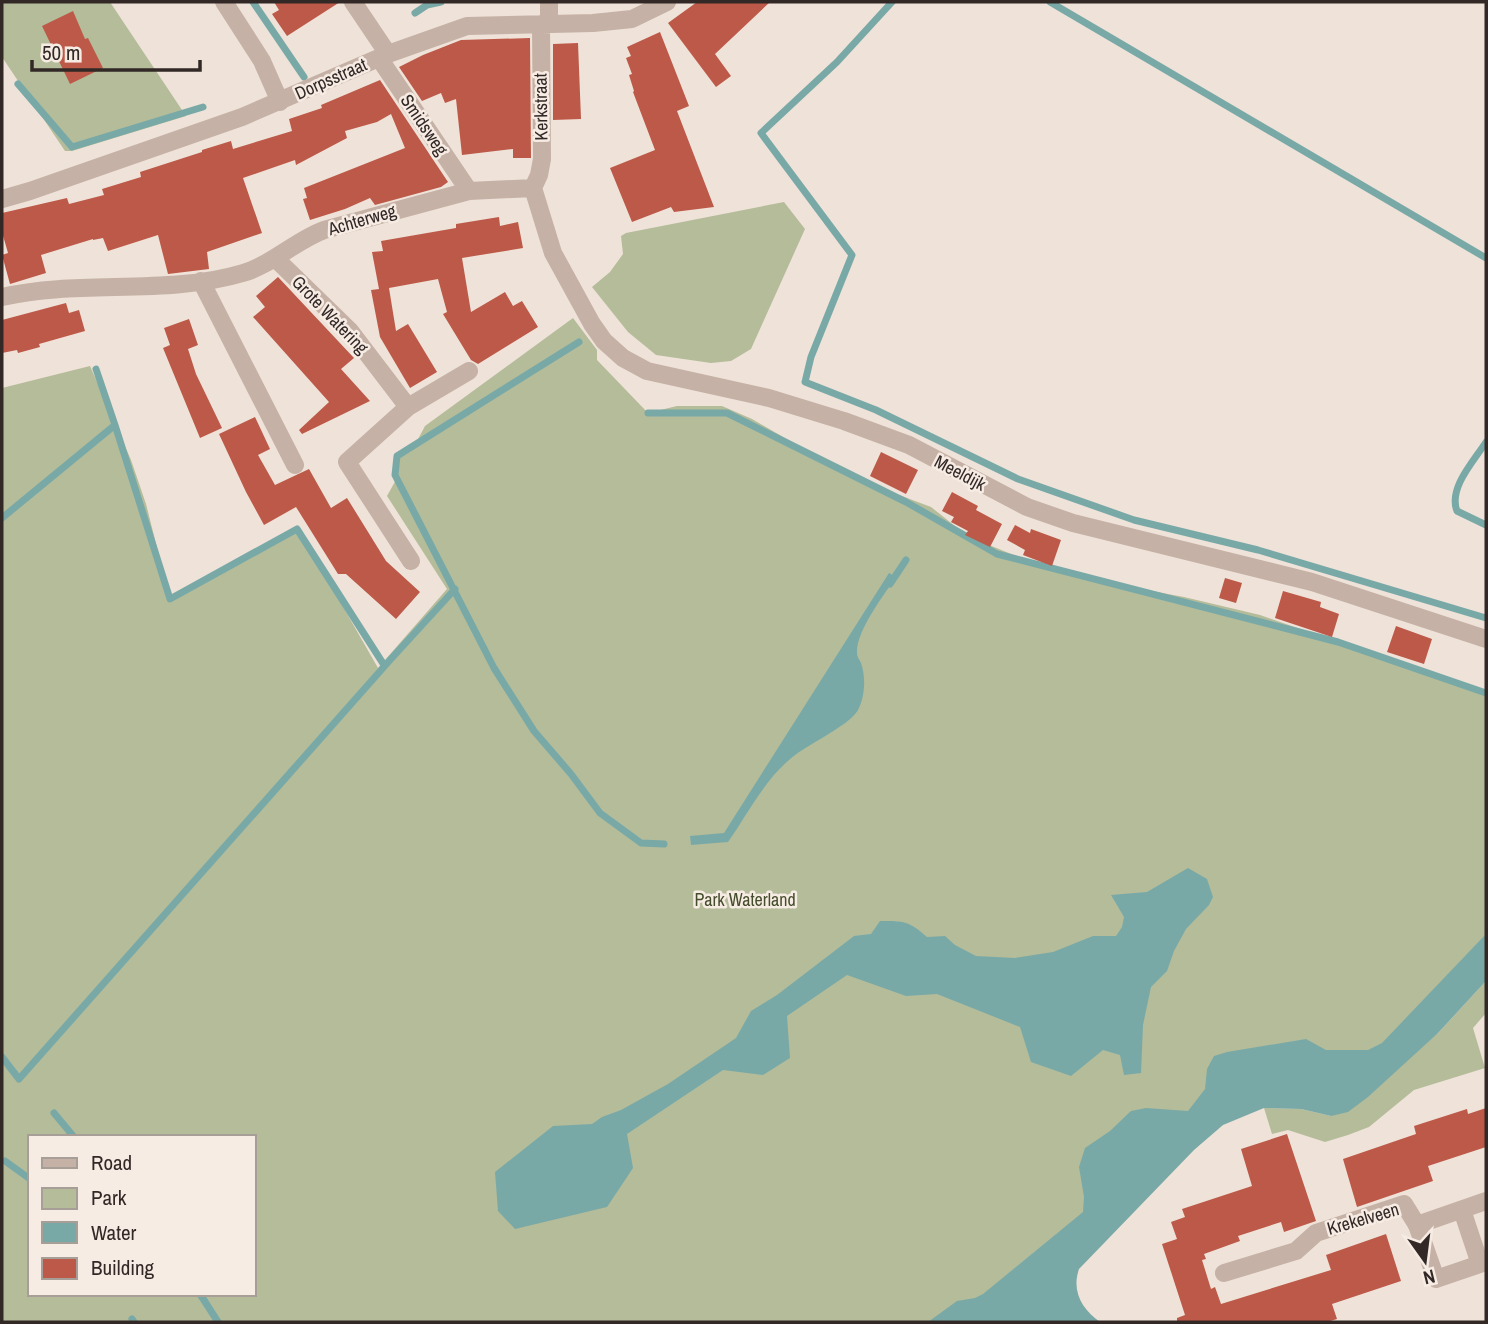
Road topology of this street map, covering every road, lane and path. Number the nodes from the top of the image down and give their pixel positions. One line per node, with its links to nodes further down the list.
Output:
1 (224, 2): 7 (street)
2 (353, 2): 6 (street, Smidsweg)
3 (667, 2): 5 (street, Dorpsstraat)
4 (549, 3): 5 (street, Kerkstraat)
5 (545, 24): 6 (street, Dorpsstraat); 8 (street, Kerkstraat)
6 (384, 56): 7 (street, Dorpsstraat); 9 (street, Smidsweg)
7 (280, 102): 10 (street, Dorpsstraat)
8 (533, 188): 9 (street, Achterweg); 18 (street, Meeldijk)
9 (469, 191): 11 (street, Achterweg)
10 (2, 199)
11 (275, 258): 12 (street, Achterweg); 15 (street, Grote Watering)
12 (201, 281): 13 (street, Achterweg); 16 (street)
13 (2, 297)
14 (469, 371): 15 (street)
15 (408, 407): 17 (street)
16 (295, 465)
17 (411, 561)
18 (1486, 639)
19 (1486, 1202): 20 (street, Krekelveen)
20 (1462, 1210): 21 (street, Krekelveen); 21 (street, Krekelveen)
21 (1417, 1225): 22 (street, Krekelveen)
22 (1224, 1273)

